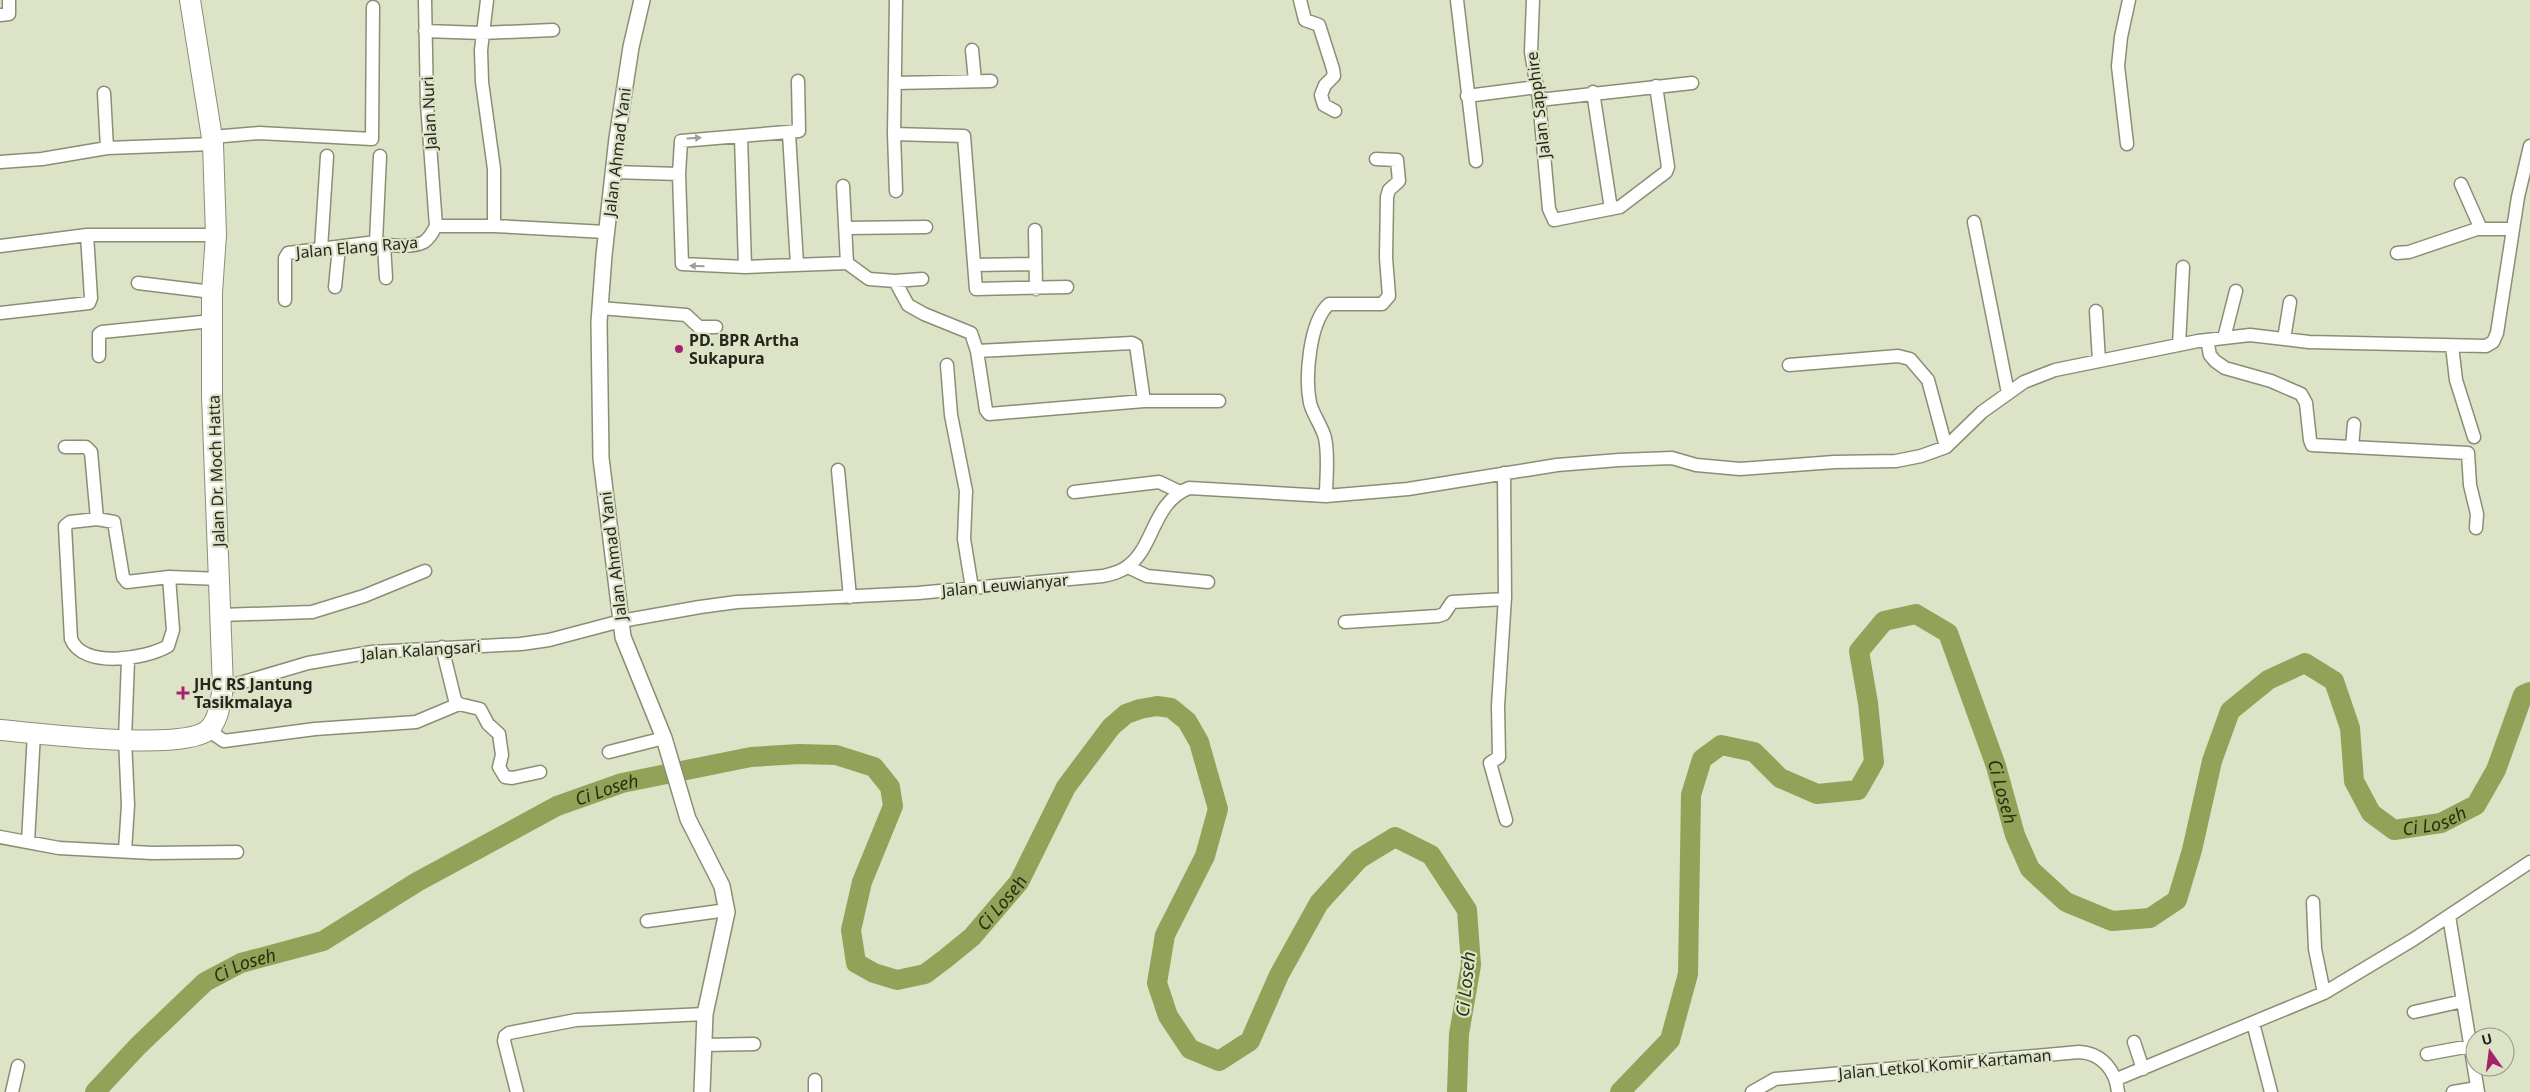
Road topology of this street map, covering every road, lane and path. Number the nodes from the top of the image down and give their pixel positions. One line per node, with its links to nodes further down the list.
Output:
1 (9, 0): 12 (street)
2 (190, 0): 31 (highway, Jalan Dr. Moch Hatta)
3 (425, 0): 14 (street, Jalan Nuri)
4 (487, 0): 15 (street)
5 (642, 0): 40 (street, Jalan Ahmad Yani)
6 (896, 0): 20 (street)
7 (1300, 0): 27 (street)
8 (1457, 0): 26 (street)
9 (1533, 0): 25 (street, Jalan Sapphire)
10 (2129, 0): 32 (street)
11 (373, 7): 31 (street)
12 (0, 15)
13 (553, 30): 15 (street)
14 (425, 31): 15 (street); 48 (street, Jalan Nuri)
15 (482, 33): 49 (street)
16 (972, 50): 19 (street)
17 (798, 81): 28 (street)
18 (991, 81): 19 (street)
19 (975, 82): 20 (street)
20 (895, 83): 29 (street)
21 (1692, 83): 22 (street)
22 (1656, 86): 23 (street); 46 (street)
23 (1593, 92): 25 (street); 46 (street)
24 (104, 93): 34 (street)
25 (1538, 94): 26 (street); 46 (street, Jalan Sapphire)
26 (1467, 96): 38 (street)
27 (1335, 111)
28 (789, 134): 30 (street); 64 (street)
29 (894, 134): 44 (street); 66 (street)
30 (741, 136): 41 (street, one-way to 30); 67 (street)
31 (213, 141): 34 (street); 57 (highway, Jalan Dr. Moch Hatta)
32 (2127, 144)
33 (2530, 146): 45 (street)
34 (107, 148): 39 (street)
35 (327, 156): 61 (street)
36 (380, 156): 58 (street)
37 (1376, 159): 107 (street)
38 (1476, 160)
39 (0, 162)
40 (613, 172): 41 (street); 55 (street, Jalan Ahmad Yani)
41 (679, 174): 67 (street, one-way to 41)
42 (2461, 184): 52 (street)
43 (844, 186): 51 (street)
44 (896, 191)
45 (2524, 198): 54 (street)
46 (1611, 210)
47 (1974, 222): 95 (street)
48 (436, 226): 49 (street); 58 (street, Jalan Elang Raya)
49 (494, 226): 55 (street)
50 (926, 227): 51 (street)
51 (846, 228): 63 (street)
52 (2482, 228): 54 (street); 62 (street)
53 (1035, 230): 65 (street)
54 (2513, 230): 89 (street)
55 (606, 232): 80 (street, Jalan Ahmad Yani)
56 (87, 234): 57 (street); 59 (street); 82 (street)
57 (216, 235): 77 (highway, Jalan Dr. Moch Hatta)
58 (380, 244): 60 (street, Jalan Elang Raya); 69 (street)
59 (0, 246)
60 (339, 247): 61 (street, Jalan Elang Raya); 73 (street)
61 (321, 249): 78 (street, Jalan Elang Raya)
62 (2397, 253)
63 (847, 263): 64 (street); 71 (street)
64 (797, 264): 67 (street)
65 (1035, 264): 66 (street); 75 (street)
66 (974, 265): 75 (street)
67 (745, 267)
68 (2184, 267): 88 (street)
69 (386, 278)
70 (922, 278): 71 (street)
71 (895, 281): 90 (street)
72 (138, 283): 77 (street)
73 (334, 287)
74 (1067, 287): 75 (street)
75 (1036, 289)
76 (2236, 291): 85 (street)
77 (212, 292): 83 (highway, Jalan Dr. Moch Hatta)
78 (285, 300)
79 (2290, 302): 87 (street)
80 (600, 308): 84 (street); 119 (street, Jalan Ahmad Yani)
81 (2096, 311): 92 (street)
82 (0, 314)
83 (212, 321): 91 (street); 113 (highway, Jalan Dr. Moch Hatta)
84 (716, 327)
85 (2224, 338): 86 (street); 87 (street)
86 (2207, 340): 88 (street); 102 (street)
87 (2284, 340): 89 (street)
88 (2179, 346): 92 (street)
89 (2452, 346): 99 (street)
90 (977, 351): 97 (street); 97 (street)
91 (99, 356)
92 (2099, 362): 95 (street)
93 (947, 365): 115 (street)
94 (1789, 366): 101 (street)
95 (2008, 393): 101 (street)
96 (1219, 400): 97 (street)
97 (1144, 401)
98 (2354, 424): 102 (street)
99 (2474, 437)
100 (65, 446): 108 (street)
101 (1946, 447): 104 (street)
102 (2352, 447): 109 (street)
103 (838, 470): 116 (street)
104 (1504, 473): 107 (street); 117 (street)
105 (1074, 492): 106 (street)
106 (1180, 492): 107 (street); 110 (street)
107 (1326, 496)
108 (97, 519): 112 (street); 122 (street)
109 (2476, 528)
110 (1128, 567): 114 (street); 115 (street, Jalan Leuwianyar)
111 (425, 571): 118 (street)
112 (170, 577): 113 (street); 122 (street)
113 (220, 579): 118 (highway, Jalan Dr. Moch Hatta)
114 (1208, 582)
115 (972, 588): 116 (street, Jalan Leuwianyar)
116 (850, 597): 119 (street, Jalan Leuwianyar)
117 (1505, 599): 120 (street); 132 (street)
118 (221, 615): 123 (highway, Jalan Dr. Moch Hatta)
119 (620, 621): 121 (street, Jalan Kalangsari); 128 (street, Jalan Ahmad Yani)
120 (1345, 622)
121 (442, 646): 123 (street, Jalan Kalangsari); 124 (street)
122 (128, 660): 129 (street)
123 (222, 688): 126 (highway, Jalan Dr. Moch Hatta)
124 (459, 704): 126 (street); 131 (street)
125 (0, 730): 127 (highway)
126 (208, 730): 129 (highway)
127 (34, 733): 129 (highway); 134 (street)
128 (664, 738): 130 (street); 139 (street, Jalan Ahmad Yani)
129 (125, 739): 135 (street)
130 (609, 752)
131 (540, 772)
132 (1506, 820)
133 (0, 837): 134 (street)
134 (28, 842): 135 (street)
135 (125, 851): 136 (street)
136 (237, 852)
137 (2530, 862): 140 (street)
138 (2313, 902): 142 (street)
139 (727, 910): 141 (street); 145 (street, Jalan Ahmad Yani)
140 (2449, 916): 142 (street); 143 (street)
141 (647, 921)
142 (2324, 993): 146 (street)
143 (2463, 1000): 144 (street); 147 (street)
144 (2414, 1012)
145 (705, 1014): 150 (street, Jalan Ahmad Yani); 159 (street)
146 (2253, 1023): 154 (street); 162 (street)
147 (2467, 1027)
148 (2134, 1042): 154 (street)
149 (754, 1044): 150 (street)
150 (704, 1045): 160 (street, Jalan Ahmad Yani)
151 (2465, 1047): 152 (street)
152 (2427, 1054)
153 (18, 1066): 158 (street)
154 (2143, 1069): 156 (street)
155 (2475, 1077): 157 (street)
156 (2118, 1086): 161 (street, Jalan Letkol Komir Kartaman)
157 (2477, 1090): 163 (street)
158 (12, 1092)
159 (517, 1092)
160 (702, 1092)
161 (1752, 1092)
162 (2270, 1092)
163 (2453, 1092)

